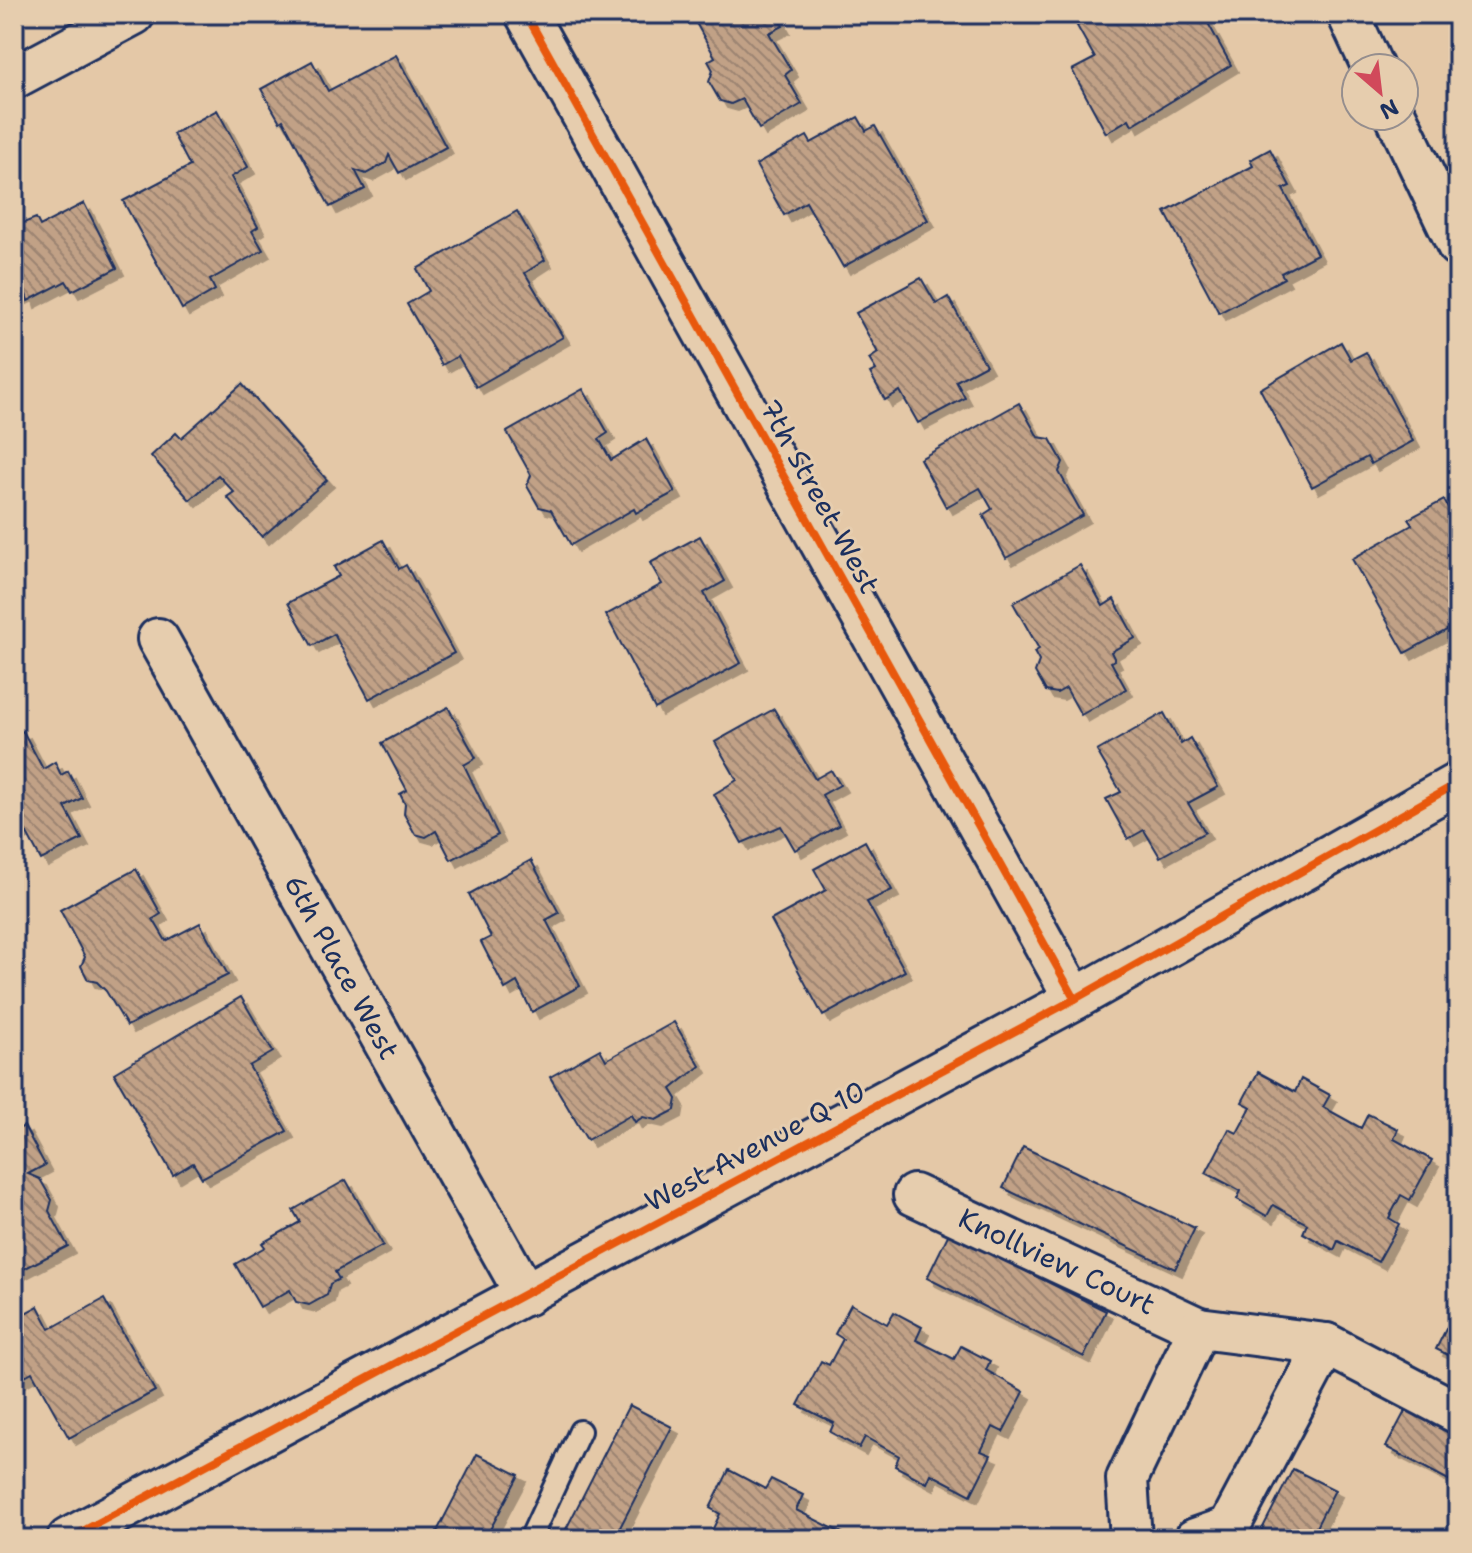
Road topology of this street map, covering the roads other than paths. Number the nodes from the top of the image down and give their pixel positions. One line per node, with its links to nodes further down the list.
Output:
1 (134, 14): 5 (street)
2 (526, 14): 10 (street, 7th Street West)
3 (1348, 14): 4 (street)
4 (1366, 52)
5 (14, 78)
6 (1404, 132): 7 (street)
7 (1458, 246)
8 (158, 639): 12 (street, 6th Place West)
9 (1458, 783): 10 (street, West Avenue Q 10)
10 (1075, 999): 12 (street, West Avenue Q 10)
11 (914, 1195): 13 (street, Knollview Court)
12 (526, 1295): 18 (street, West Avenue Q 10)
13 (1199, 1328): 14 (street, Knollview Court); 20 (street)
14 (1326, 1344): 15 (street, Knollview Court); 17 (street)
15 (1458, 1413)
16 (580, 1431): 19 (lane)
17 (1212, 1533)
18 (68, 1539)
19 (530, 1539)
20 (1131, 1539)

